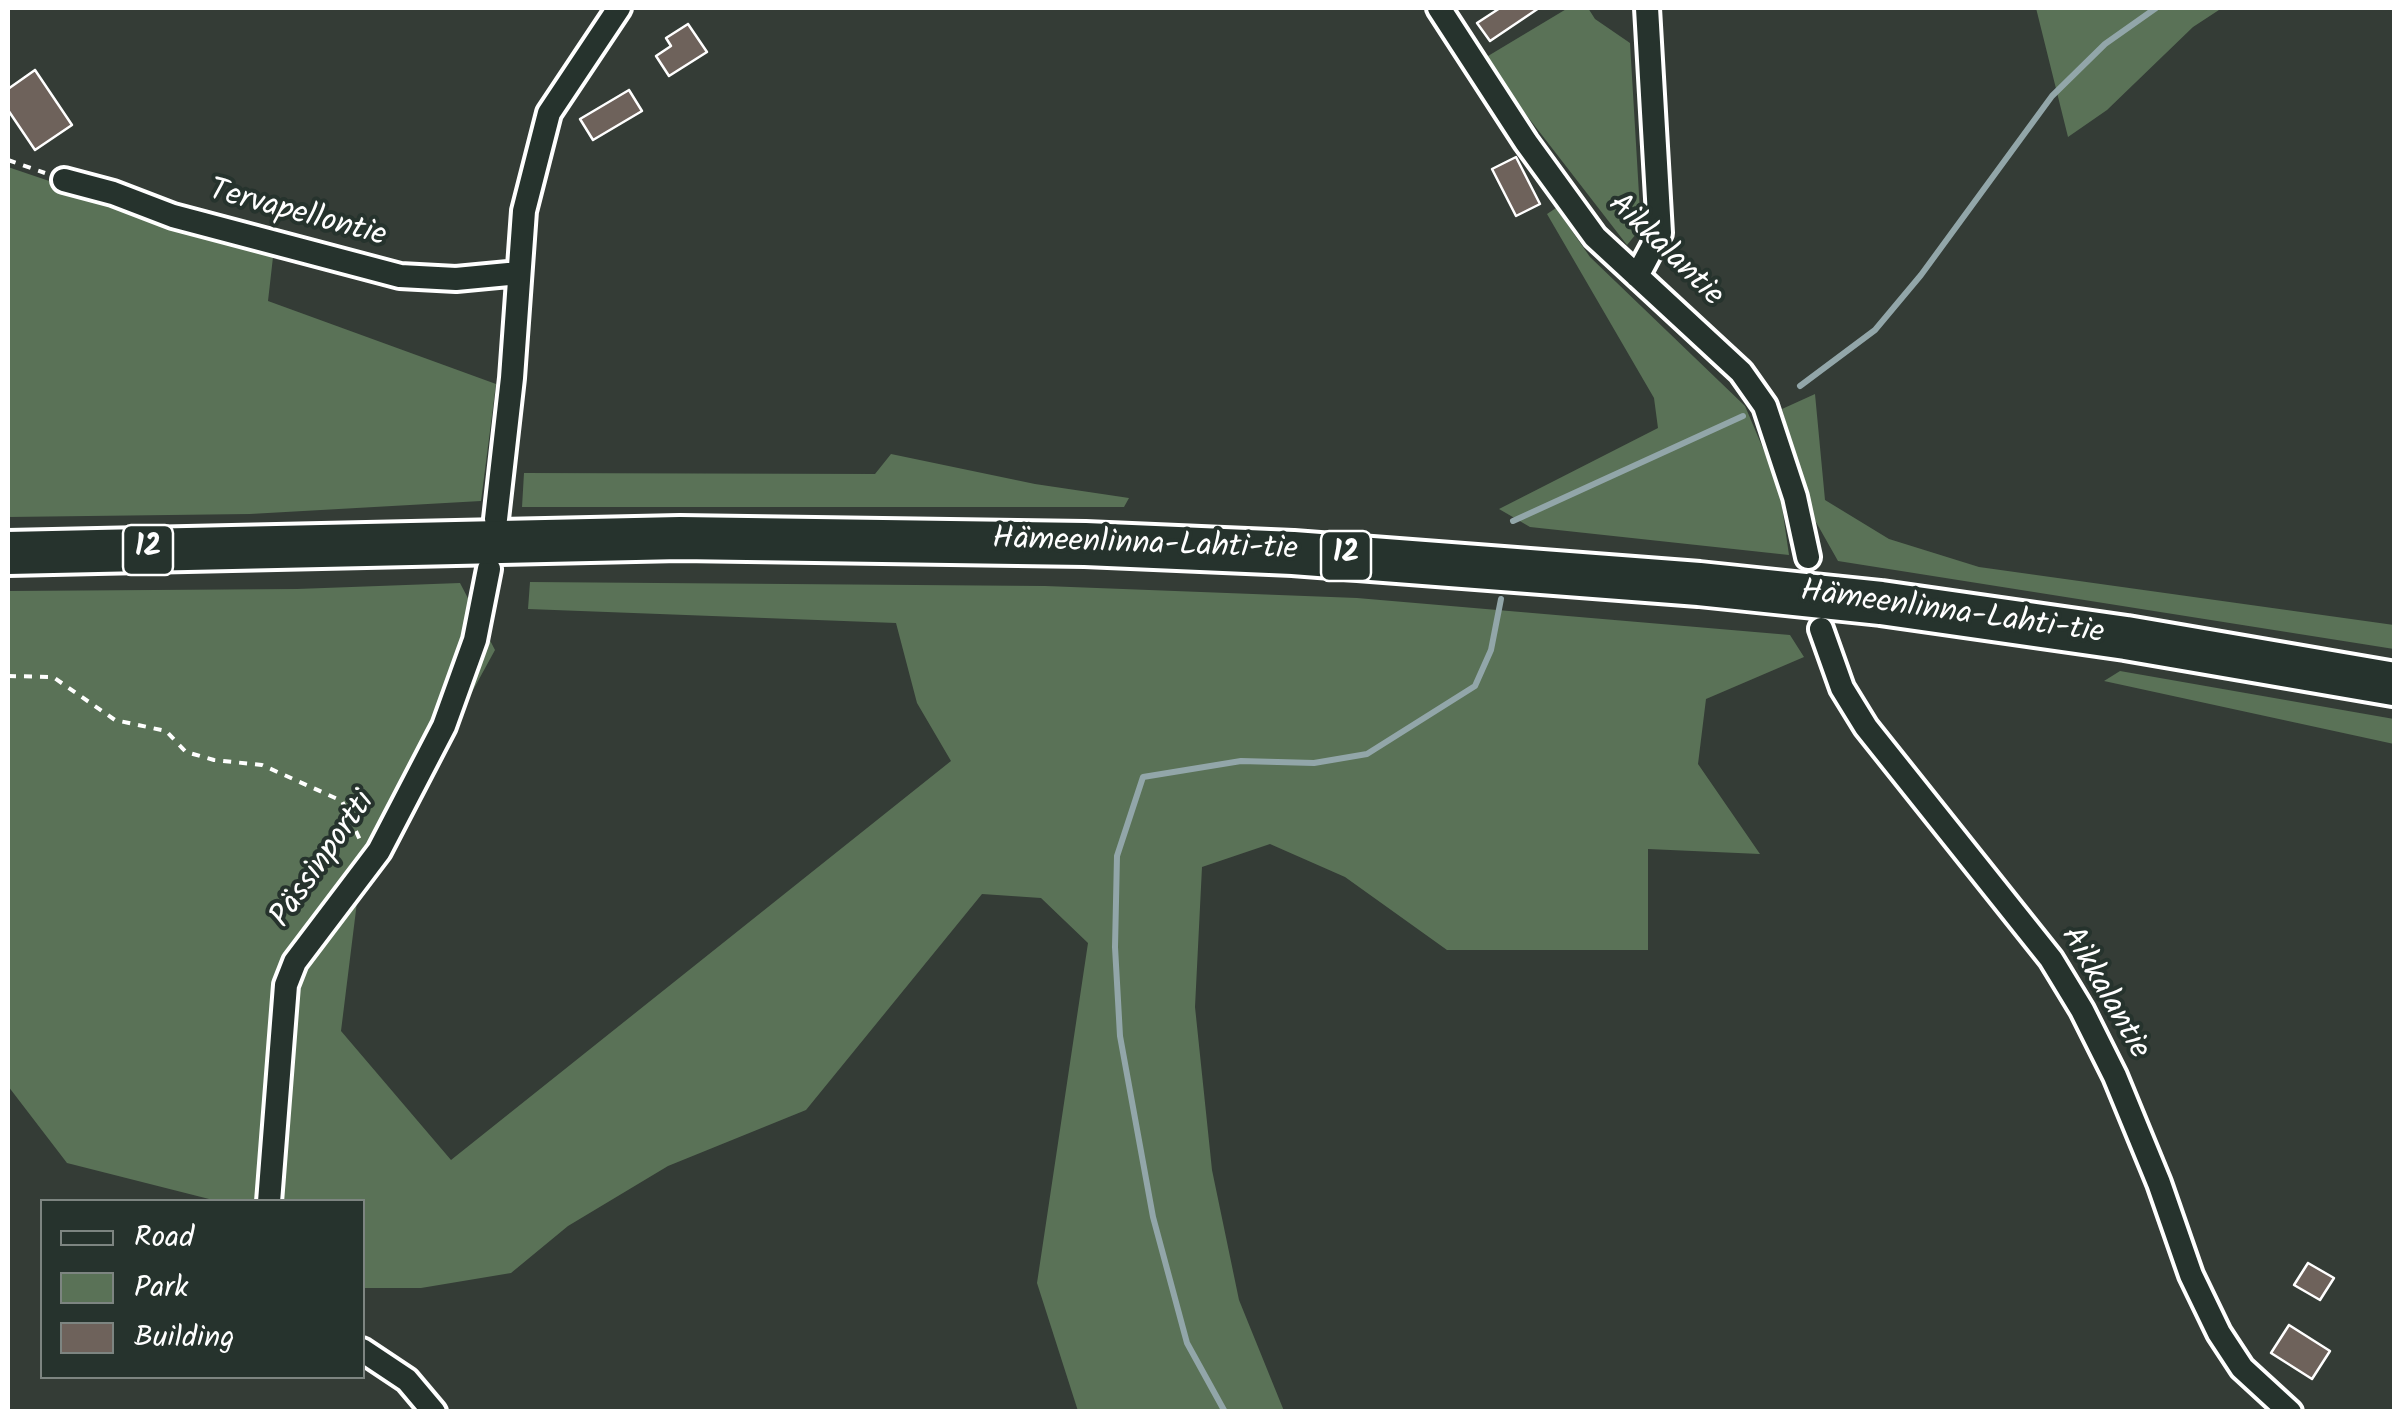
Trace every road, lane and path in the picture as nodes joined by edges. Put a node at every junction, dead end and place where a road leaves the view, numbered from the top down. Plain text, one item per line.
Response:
1 (619, 8) edge
2 (1439, 8) edge
3 (1647, 8) edge
4 (8, 160) edge
5 (64, 180) joint
6 (518, 273) junction
7 (1637, 276) junction
8 (496, 519) dead end
9 (8, 553) edge
10 (1808, 557) dead end
11 (489, 570) dead end
12 (1821, 629) dead end
13 (8, 676) edge
14 (2394, 684) edge
15 (371, 862) junction
16 (270, 1199) edge
17 (365, 1352) edge
18 (434, 1412) edge
19 (2290, 1412) edge

1 - 6 street
2 - 7 street, Aikkalantie
3 - 7 street
4 - 5 path
5 - 6 street, Tervapellontie
6 - 8 street
7 - 10 street, Aikkalantie
9 - 14 highway, Hämeenlinna-Lahti-tie / 12
11 - 15 street, Pässinportti
12 - 19 street, Aikkalantie
13 - 15 path
15 - 16 street, Pässinportti
17 - 18 street

